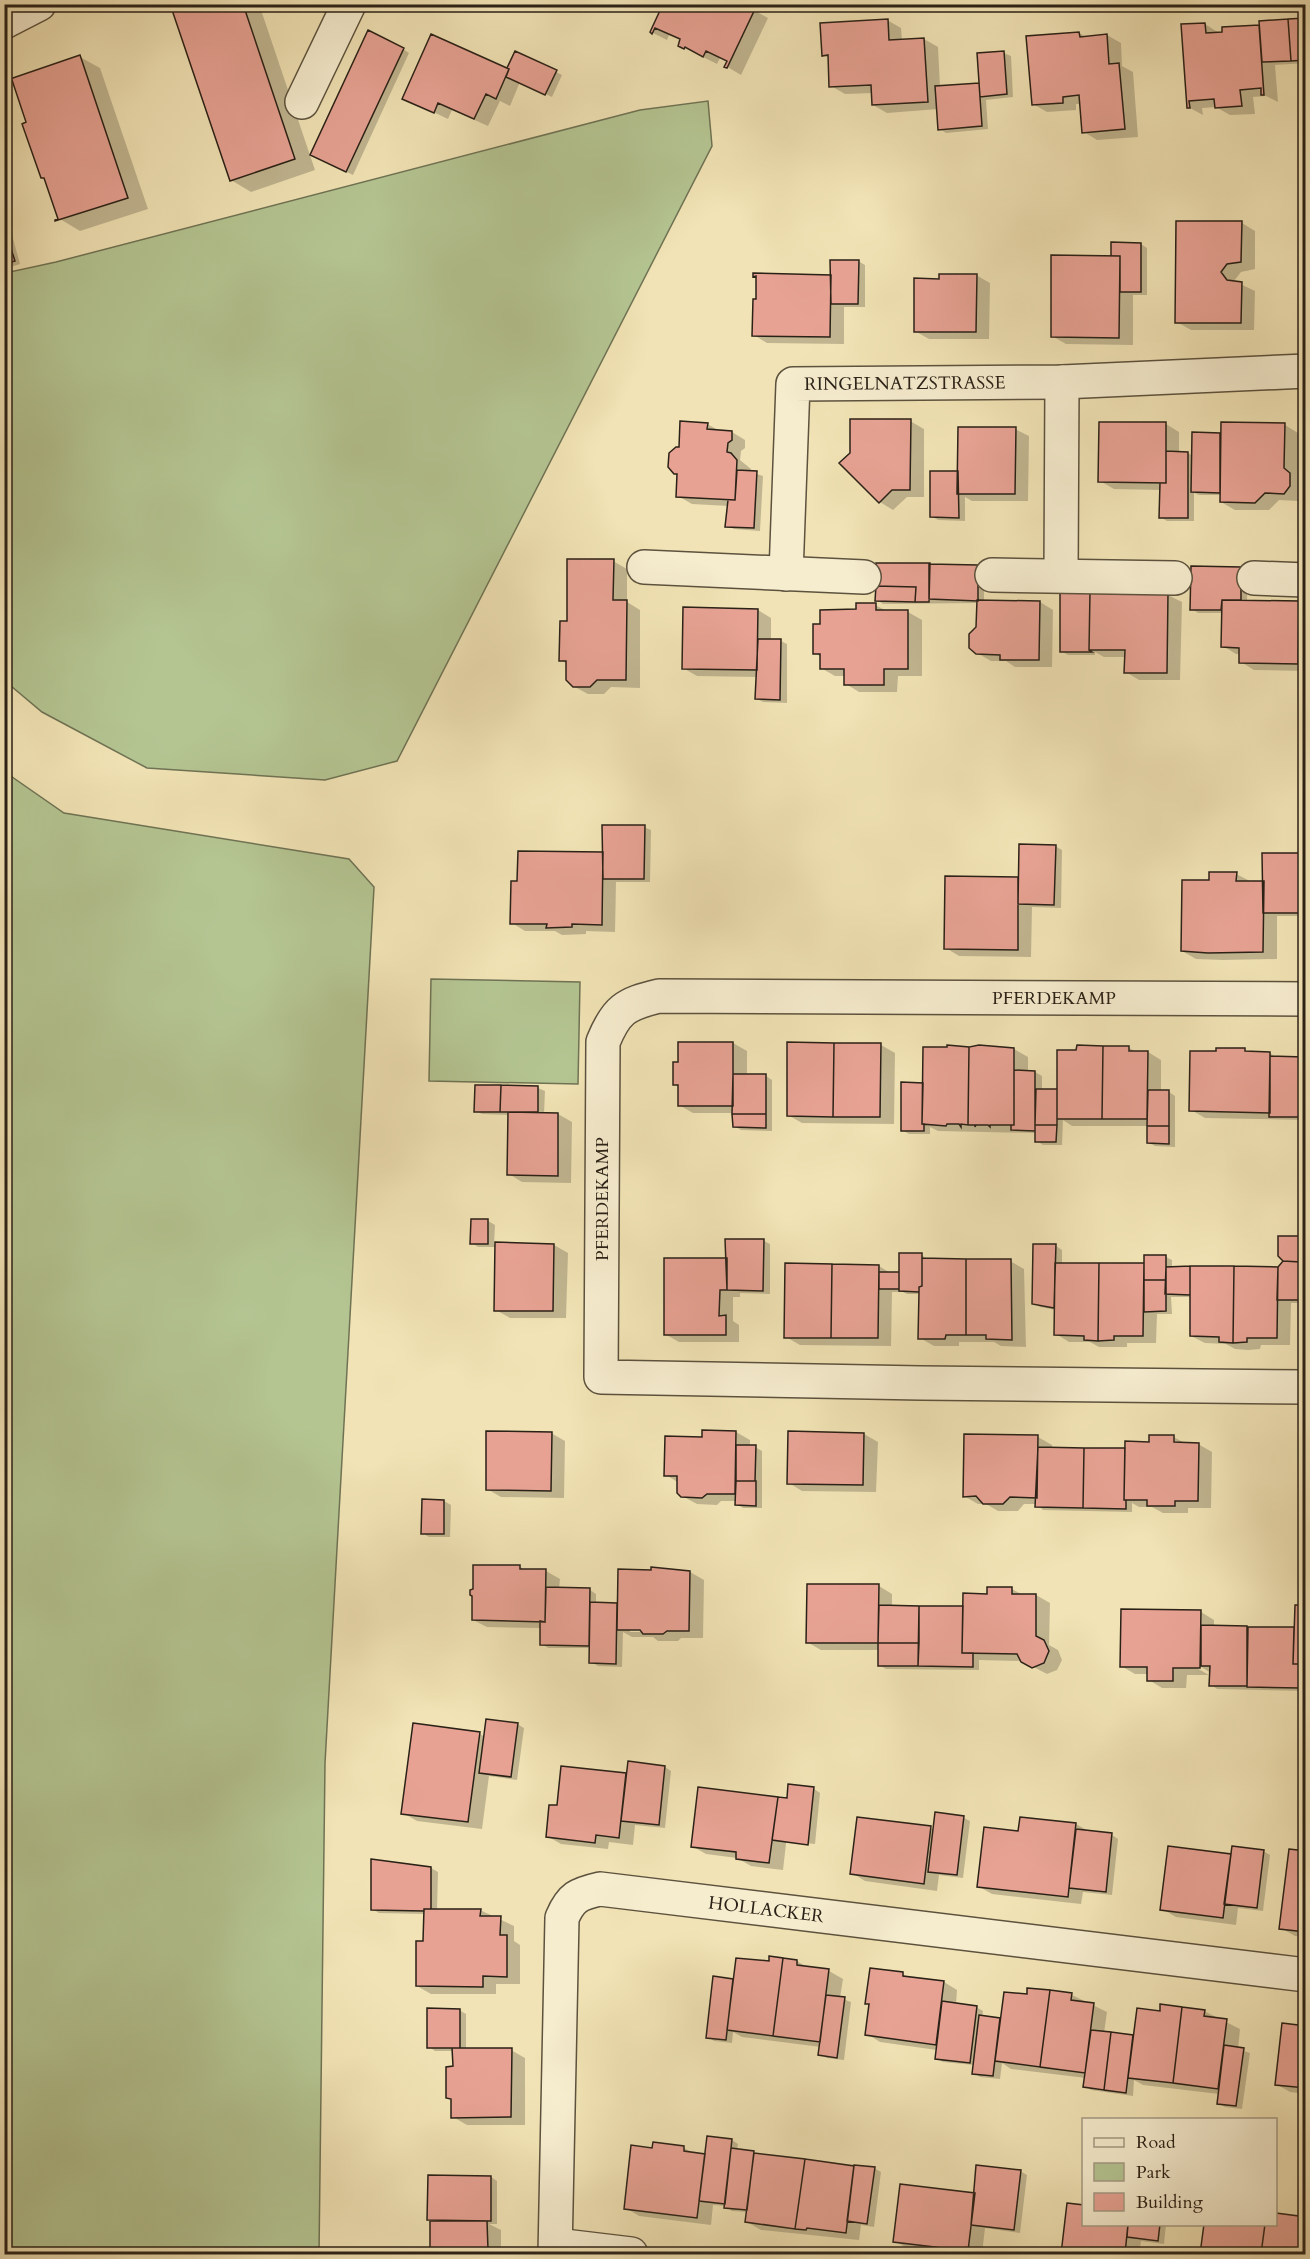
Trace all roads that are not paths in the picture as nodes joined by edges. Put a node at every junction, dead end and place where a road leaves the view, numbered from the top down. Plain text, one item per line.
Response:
1 (39, 4) edge
2 (349, 4) edge
3 (4, 22) edge
4 (302, 102) dead end
5 (1305, 371) edge
6 (1062, 382) junction
7 (644, 567) dead end
8 (786, 574) junction
9 (992, 575) dead end
10 (1061, 575) junction
11 (864, 577) dead end
12 (1175, 578) dead end
13 (1254, 579) dead end
14 (1305, 580) edge
15 (1305, 999) edge
16 (1305, 1387) edge
17 (1305, 1975) edge
18 (556, 2250) edge
19 (631, 2254) edge

1 - 3 street
2 - 4 street
5 - 6 street, RINGELNATZSTRASSE
6 - 8 street, RINGELNATZSTRASSE
6 - 10 street
7 - 8 street
8 - 11 street
9 - 10 street
10 - 12 street
13 - 14 street
15 - 16 street, PFERDEKAMP
17 - 18 street, HOLLACKER
18 - 19 street, HOLLACKER

